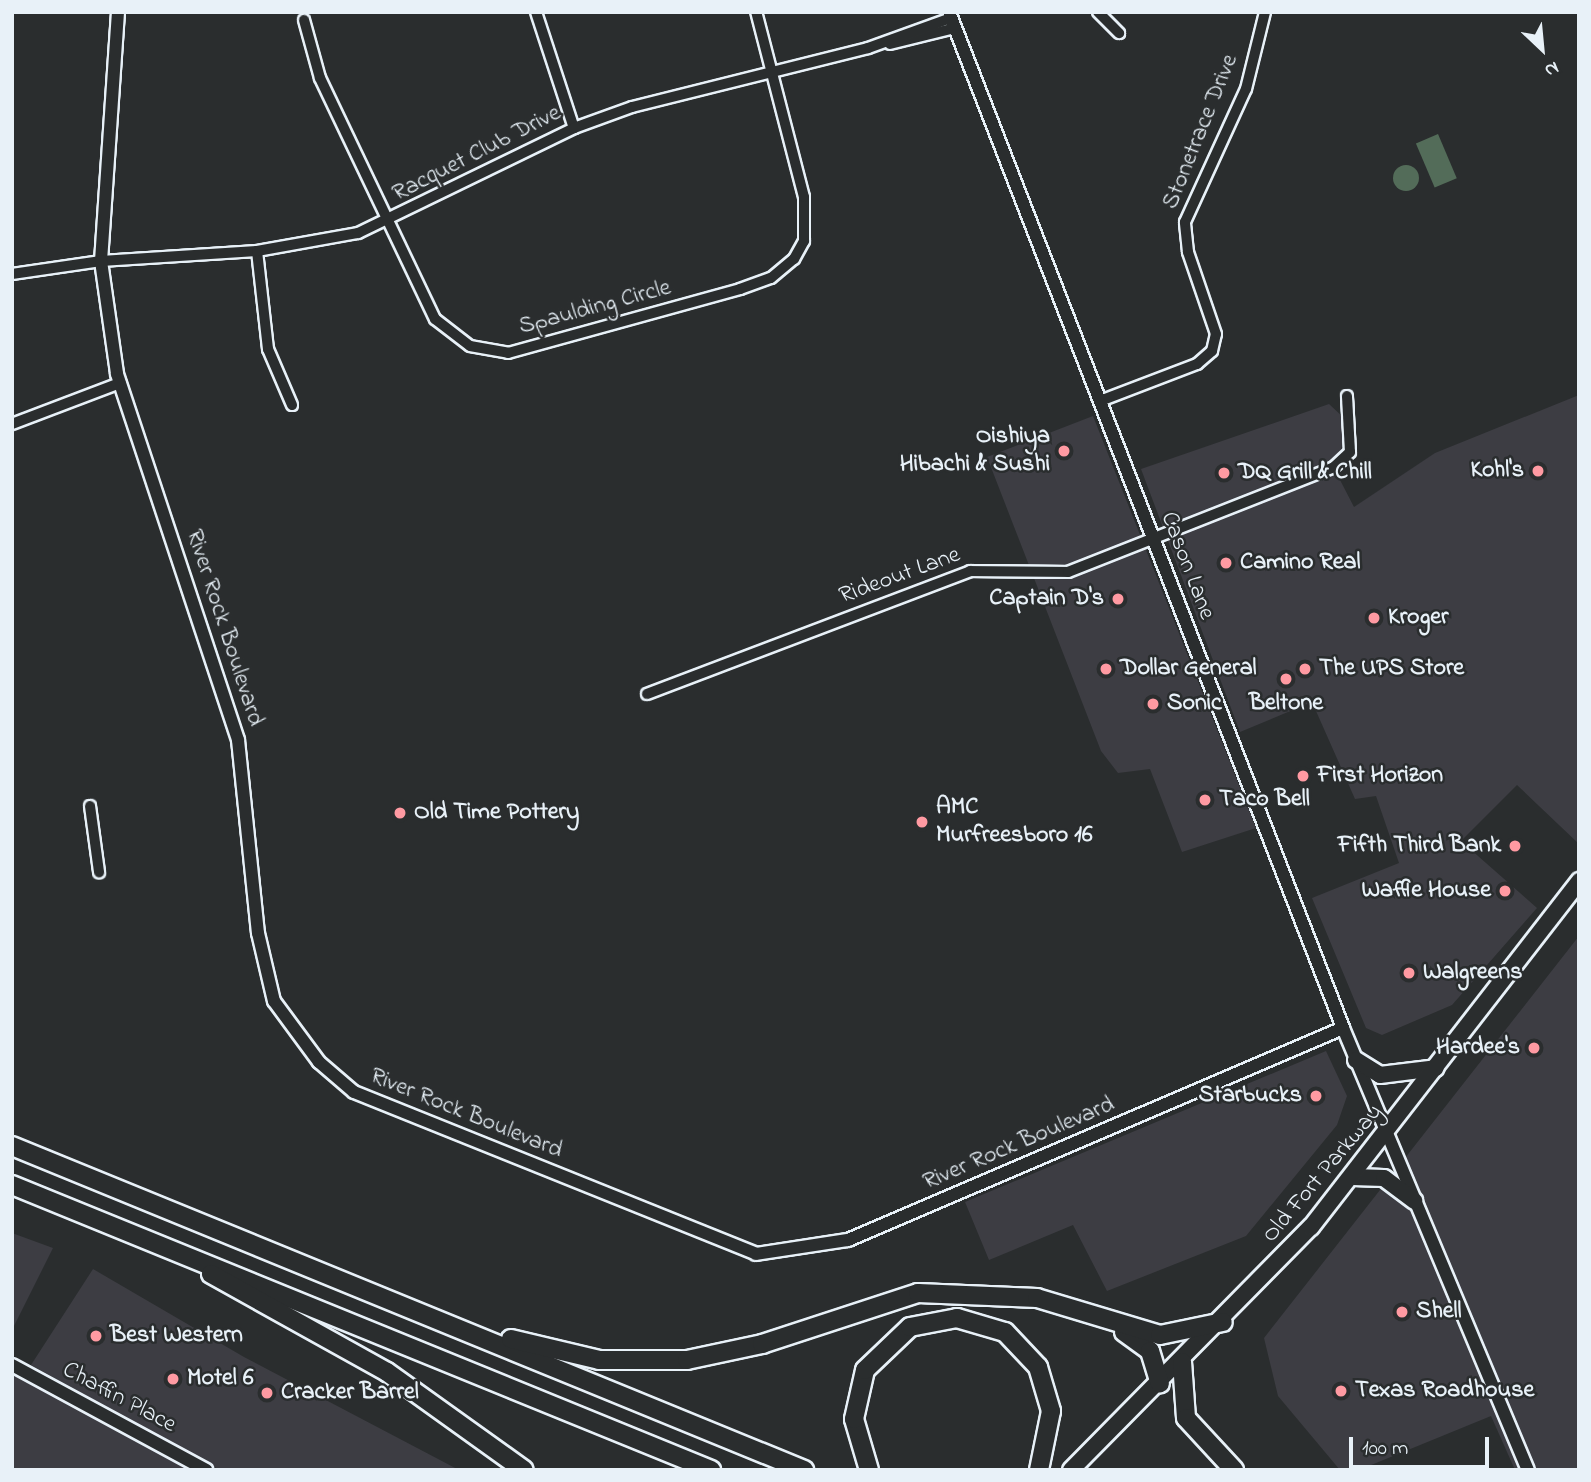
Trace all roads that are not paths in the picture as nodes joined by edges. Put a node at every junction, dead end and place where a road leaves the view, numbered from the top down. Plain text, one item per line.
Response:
1 (118, 12) edge
2 (536, 12) edge
3 (756, 12) edge
4 (1098, 12) edge
5 (1265, 12) edge
6 (304, 20) dead end
7 (952, 20) edge
8 (1119, 33) dead end
9 (772, 70) junction
10 (574, 128) junction
11 (387, 223) junction
12 (257, 251) junction
13 (101, 261) junction
14 (12, 274) edge
15 (120, 383) junction
16 (1347, 396) dead end
17 (1100, 401) junction
18 (292, 405) dead end
19 (12, 424) edge
20 (1154, 539) junction
21 (646, 694) dead end
22 (90, 806) dead end
23 (99, 872) dead end
24 (1579, 881) edge
25 (1343, 1028) junction
26 (1356, 1060) junction
27 (1436, 1068) junction
28 (1386, 1135) junction
29 (12, 1146) edge
30 (1353, 1177) junction
31 (12, 1185) edge
32 (1414, 1201) junction
33 (137, 1234) junction
34 (1104, 1322) junction
35 (1223, 1322) junction
36 (458, 1326) junction
37 (1182, 1362) junction
38 (12, 1365) edge
39 (1160, 1383) junction
40 (206, 1470) edge
41 (524, 1470) edge
42 (711, 1470) edge
43 (804, 1470) edge
44 (869, 1470) edge
45 (1039, 1470) edge
46 (1071, 1470) edge
47 (1234, 1470) edge
48 (1528, 1470) edge

1 - 13 street, River Rock Boulevard
2 - 10 street
3 - 9 street, Spaulding Circle
4 - 8 street
5 - 17 street, Stonetrace Drive
6 - 11 street, Spaulding Circle
7 - 9 street, Racquet Club Drive
7 - 17 street, Cason Lane
9 - 10 street, Racquet Club Drive
9 - 11 street, Spaulding Circle
10 - 11 street, Racquet Club Drive
11 - 12 street, Racquet Club Drive
12 - 13 street, Racquet Club Drive
12 - 18 street
13 - 14 street, Racquet Club Drive
13 - 15 street, River Rock Boulevard
15 - 19 street
15 - 25 street, River Rock Boulevard
16 - 20 street, Rideout Lane
17 - 20 street, Cason Lane
20 - 21 street, Rideout Lane
20 - 25 street, Cason Lane
22 - 23 street
24 - 27 main road, Old Fort Parkway
25 - 26 street, Cason Lane
26 - 27 main road
26 - 28 street, Cason Lane
27 - 28 main road, Old Fort Parkway
28 - 30 main road, Old Fort Parkway
28 - 32 street, Cason Lane
29 - 36 highway
30 - 32 main road
30 - 35 main road, Old Fort Parkway
31 - 33 highway
32 - 48 street, Cason Lane
33 - 41 highway
33 - 42 highway
34 - 35 highway
34 - 36 highway
34 - 39 highway
35 - 37 main road, Old Fort Parkway
36 - 43 highway
37 - 39 main road, Old Fort Parkway
37 - 47 highway
38 - 40 street, Chaffin Place
39 - 46 main road, Old Fort Parkway
44 - 45 highway

